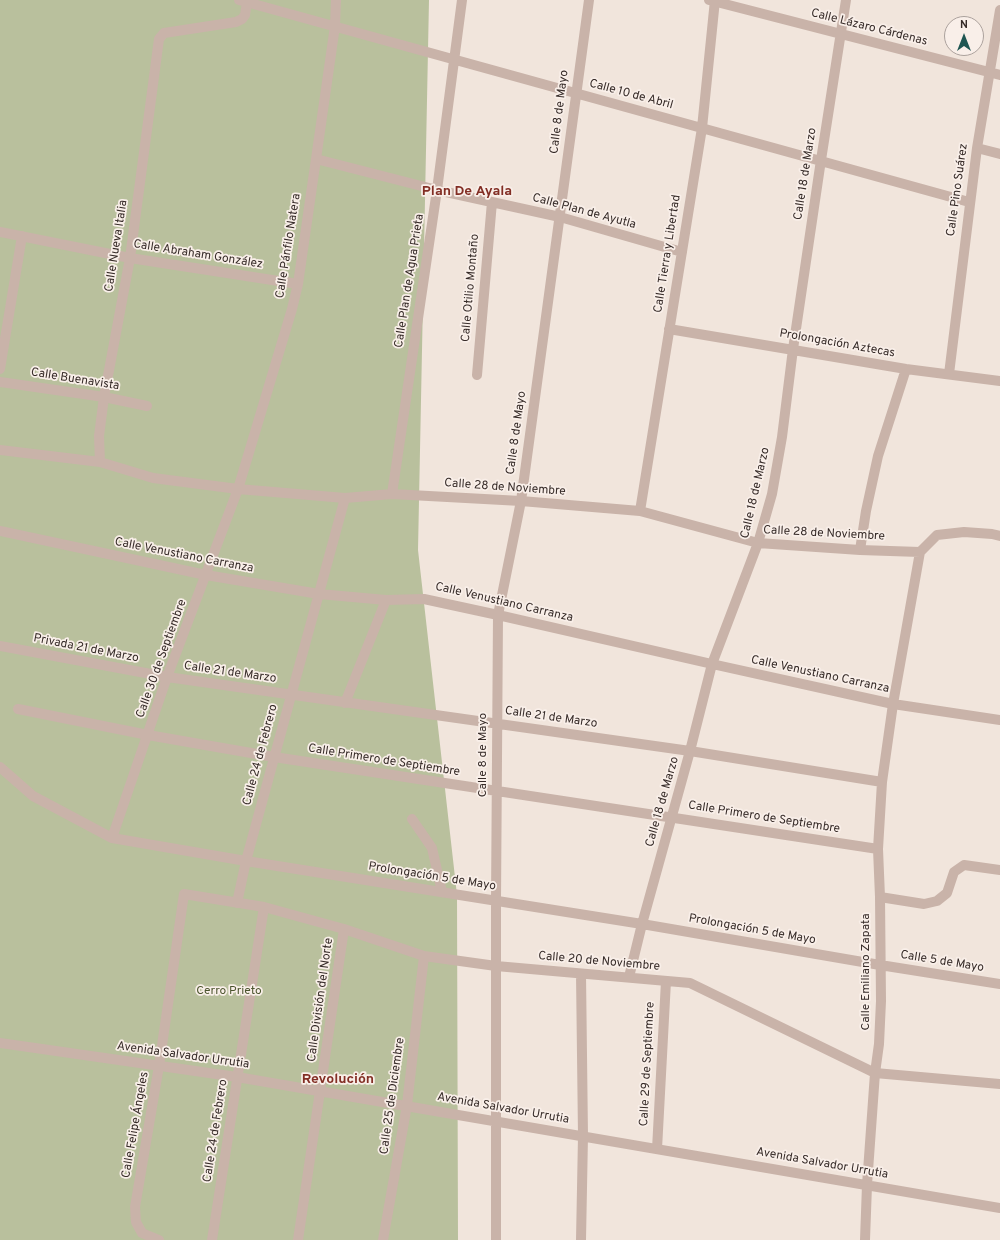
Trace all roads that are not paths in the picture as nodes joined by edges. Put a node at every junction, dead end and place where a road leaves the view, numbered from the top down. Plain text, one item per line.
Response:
1 (336, 0) edge
2 (462, 0) edge
3 (588, 0) edge
4 (846, 0) edge
5 (243, 1) edge
6 (712, 1) edge
7 (1000, 10) edge
8 (335, 26) junction
9 (841, 34) junction
10 (454, 60) junction
11 (990, 72) junction
12 (1000, 75) edge
13 (575, 93) junction
14 (702, 128) junction
15 (977, 148) junction
16 (1000, 154) edge
17 (316, 159) junction
18 (821, 160) junction
19 (437, 190) junction
20 (492, 202) junction
21 (970, 202) junction
22 (560, 217) junction
23 (0, 232) edge
24 (22, 236) junction
25 (682, 252) junction
26 (130, 258) junction
27 (298, 284) junction
28 (669, 328) junction
29 (793, 349) junction
30 (0, 368) edge
31 (906, 369) junction
32 (949, 374) junction
33 (477, 375) dead end
34 (1000, 381) edge
35 (0, 382) edge
36 (104, 397) junction
37 (146, 406) dead end
38 (0, 450) edge
39 (100, 462) junction
40 (238, 490) junction
41 (392, 494) junction
42 (345, 498) junction
43 (521, 502) junction
44 (640, 512) junction
45 (0, 531) edge
46 (1000, 536) edge
47 (758, 543) junction
48 (860, 550) junction
49 (920, 552) junction
50 (206, 575) junction
51 (319, 594) junction
52 (386, 600) junction
53 (498, 614) junction
54 (0, 646) edge
55 (712, 664) junction
56 (167, 677) junction
57 (291, 695) junction
58 (345, 703) junction
59 (894, 704) junction
60 (18, 709) dead end
61 (1000, 720) edge
62 (498, 723) junction
63 (148, 735) junction
64 (690, 751) junction
65 (274, 757) junction
66 (0, 767) edge
67 (882, 782) junction
68 (497, 792) junction
69 (672, 817) junction
70 (412, 819) dead end
71 (112, 838) junction
72 (878, 849) junction
73 (246, 861) junction
74 (1000, 870) edge
75 (442, 892) junction
76 (184, 894) joint
77 (880, 897) junction
78 (496, 901) junction
79 (237, 902) junction
80 (264, 907) junction
81 (642, 924) junction
82 (344, 929) junction
83 (424, 956) junction
84 (880, 965) junction
85 (496, 966) junction
86 (581, 974) junction
87 (629, 977) junction
88 (666, 981) junction
89 (1000, 984) edge
90 (0, 1042) edge
91 (159, 1066) junction
92 (875, 1073) junction
93 (237, 1077) junction
94 (1000, 1084) edge
95 (320, 1091) junction
96 (407, 1105) junction
97 (497, 1122) junction
98 (583, 1136) junction
99 (657, 1149) junction
100 (867, 1185) junction
101 (1000, 1208) edge
102 (140, 1236) edge
103 (159, 1240) edge
104 (212, 1240) edge
105 (298, 1240) edge
106 (383, 1240) edge
107 (496, 1240) edge
108 (581, 1240) edge
109 (865, 1240) edge

1 - 8 street, Calle Pánfilo Natera
2 - 10 street, Calle Plan de Agua Prieta
3 - 13 street, Calle 8 de Mayo
4 - 9 street, Calle 18 de Marzo
5 - 8 street, Calle 10 de Abril
5 - 26 street, Calle Nueva Italia
6 - 9 street, Calle Lázaro Cárdenas
6 - 14 street, Calle Tierra y Libertad
7 - 11 street, Calle Pino Suárez
8 - 10 street, Calle 10 de Abril
8 - 17 street, Calle Pánfilo Natera
9 - 11 street, Calle Lázaro Cárdenas
9 - 18 street, Calle 18 de Marzo
10 - 13 street, Calle 10 de Abril
10 - 19 street, Calle Plan de Agua Prieta
11 - 12 street, Calle Lázaro Cárdenas
11 - 15 street, Calle Pino Suárez
13 - 14 street, Calle 10 de Abril
13 - 22 street, Calle 8 de Mayo
14 - 18 street, Calle 10 de Abril
14 - 25 street, Calle Tierra y Libertad
15 - 16 street
15 - 21 street, Calle Pino Suárez
17 - 19 street, Calle Plan de Ayutla
17 - 27 street, Calle Pánfilo Natera
18 - 21 street, Calle 10 de Abril
18 - 29 street, Calle 18 de Marzo
19 - 20 street, Calle Plan de Ayutla
19 - 41 street, Calle Plan de Agua Prieta
20 - 22 street, Calle Plan de Ayutla
20 - 33 street, Calle Otilio Montaño
21 - 32 street, Calle Pino Suárez
22 - 25 street, Calle Plan de Ayutla
22 - 43 street, Calle 8 de Mayo
23 - 24 street, Calle Abraham González
24 - 26 street, Calle Abraham González
24 - 30 street
25 - 28 street, Calle Tierra y Libertad
26 - 27 street, Calle Abraham González
26 - 36 street, Calle Nueva Italia
27 - 40 street, Calle Pánfilo Natera
28 - 29 street, Prolongación Aztecas
28 - 44 street, Calle Tierra y Libertad
29 - 31 street, Prolongación Aztecas
29 - 47 street, Calle 18 de Marzo
31 - 32 street, Prolongación Aztecas
31 - 48 street
32 - 34 street, Prolongación Aztecas
35 - 36 street, Calle Buenavista
36 - 37 street, Calle Buenavista
36 - 39 street, Calle Nueva Italia
38 - 39 street, Calle 28 de Noviembre
39 - 40 street, Calle 28 de Noviembre
40 - 42 street, Calle 28 de Noviembre
40 - 50 street, Calle 30 de Septiembre
41 - 42 street, Calle 28 de Noviembre
41 - 43 street, Calle 28 de Noviembre
42 - 51 street, Calle 24 de Febrero
43 - 44 street, Calle 28 de Noviembre
43 - 53 street, Calle 8 de Mayo
44 - 47 street, Calle 28 de Noviembre
45 - 50 street, Calle Venustiano Carranza
46 - 49 street
47 - 48 street, Calle 28 de Noviembre
47 - 55 street, Calle 18 de Marzo
48 - 49 street, Calle 28 de Noviembre
49 - 59 street, Calle Emiliano Zapata
50 - 51 street, Calle Venustiano Carranza
50 - 56 street, Calle 30 de Septiembre
51 - 52 street, Calle Venustiano Carranza
51 - 57 street, Calle 24 de Febrero
52 - 53 street, Calle Venustiano Carranza
52 - 58 street
53 - 55 street, Calle Venustiano Carranza
53 - 62 street, Calle 8 de Mayo
54 - 56 street, Privada 21 de Marzo
55 - 59 street, Calle Venustiano Carranza
55 - 64 street, Calle 18 de Marzo
56 - 57 street, Calle 21 de Marzo
56 - 63 street, Calle 30 de Septiembre
57 - 58 street, Calle 21 de Marzo
57 - 65 street, Calle 24 de Febrero
58 - 62 street, Calle 21 de Marzo
59 - 61 street, Calle Venustiano Carranza
59 - 67 street, Calle Emiliano Zapata
60 - 63 street, Calle Primero de Septiembre
62 - 64 street, Calle 21 de Marzo
62 - 68 street, Calle 8 de Mayo
63 - 65 street, Calle Primero de Septiembre
63 - 71 street, Calle 30 de Septiembre
64 - 67 street, Calle 21 de Marzo
64 - 69 street, Calle 18 de Marzo
65 - 68 street, Calle Primero de Septiembre
65 - 73 street, Calle 24 de Febrero
66 - 71 street, Prolongación 5 de Mayo
67 - 72 street, Calle Emiliano Zapata
68 - 69 street, Calle Primero de Septiembre
68 - 78 street, Calle 8 de Mayo
69 - 72 street, Calle Primero de Septiembre
69 - 81 street, Calle 18 de Marzo
70 - 75 street
71 - 73 street, Prolongación 5 de Mayo
72 - 77 street, Calle Emiliano Zapata
73 - 75 street, Prolongación 5 de Mayo
73 - 79 street, Calle 24 de Febrero
74 - 77 street
75 - 78 street, Prolongación 5 de Mayo
76 - 79 street, Calle 20 de Noviembre
76 - 91 street, Calle Felipe Ángeles
77 - 84 street, Calle Emiliano Zapata
78 - 81 street, Prolongación 5 de Mayo
78 - 85 street, Calle 8 de Mayo
79 - 80 street, Calle 20 de Noviembre
80 - 82 street, Calle 20 de Noviembre
80 - 93 street, Calle 24 de Febrero
81 - 84 street, Prolongación 5 de Mayo
81 - 87 street, Calle 18 de Marzo
82 - 83 street, Calle 20 de Noviembre
82 - 95 street, Calle División del Norte
83 - 85 street, Calle 20 de Noviembre
83 - 96 street, Calle 25 de Diciembre
84 - 89 street, Calle 5 de Mayo
84 - 92 street, Calle Emiliano Zapata
85 - 86 street, Calle 20 de Noviembre
85 - 97 street, Calle 8 de Mayo
86 - 87 street, Calle 20 de Noviembre
86 - 98 street
87 - 88 street, Calle 20 de Noviembre
88 - 92 street, Calle 20 de Noviembre
88 - 99 street, Calle 29 de Septiembre
90 - 91 street, Avenida Salvador Urrutia
91 - 93 street, Avenida Salvador Urrutia
91 - 102 street, Calle Felipe Ángeles
92 - 94 street, Calle 20 de Noviembre
92 - 100 street, Calle Emiliano Zapata
93 - 95 street, Avenida Salvador Urrutia
93 - 104 street, Calle 24 de Febrero
95 - 96 street, Avenida Salvador Urrutia
95 - 105 street, Calle División del Norte
96 - 97 street, Avenida Salvador Urrutia
96 - 106 street, Calle 25 de Diciembre
97 - 98 street, Avenida Salvador Urrutia
97 - 107 street, Calle 8 de Mayo
98 - 99 street, Avenida Salvador Urrutia
98 - 108 street
99 - 100 street, Avenida Salvador Urrutia
100 - 101 street, Avenida Salvador Urrutia
100 - 109 street, Calle Emiliano Zapata
102 - 103 street

